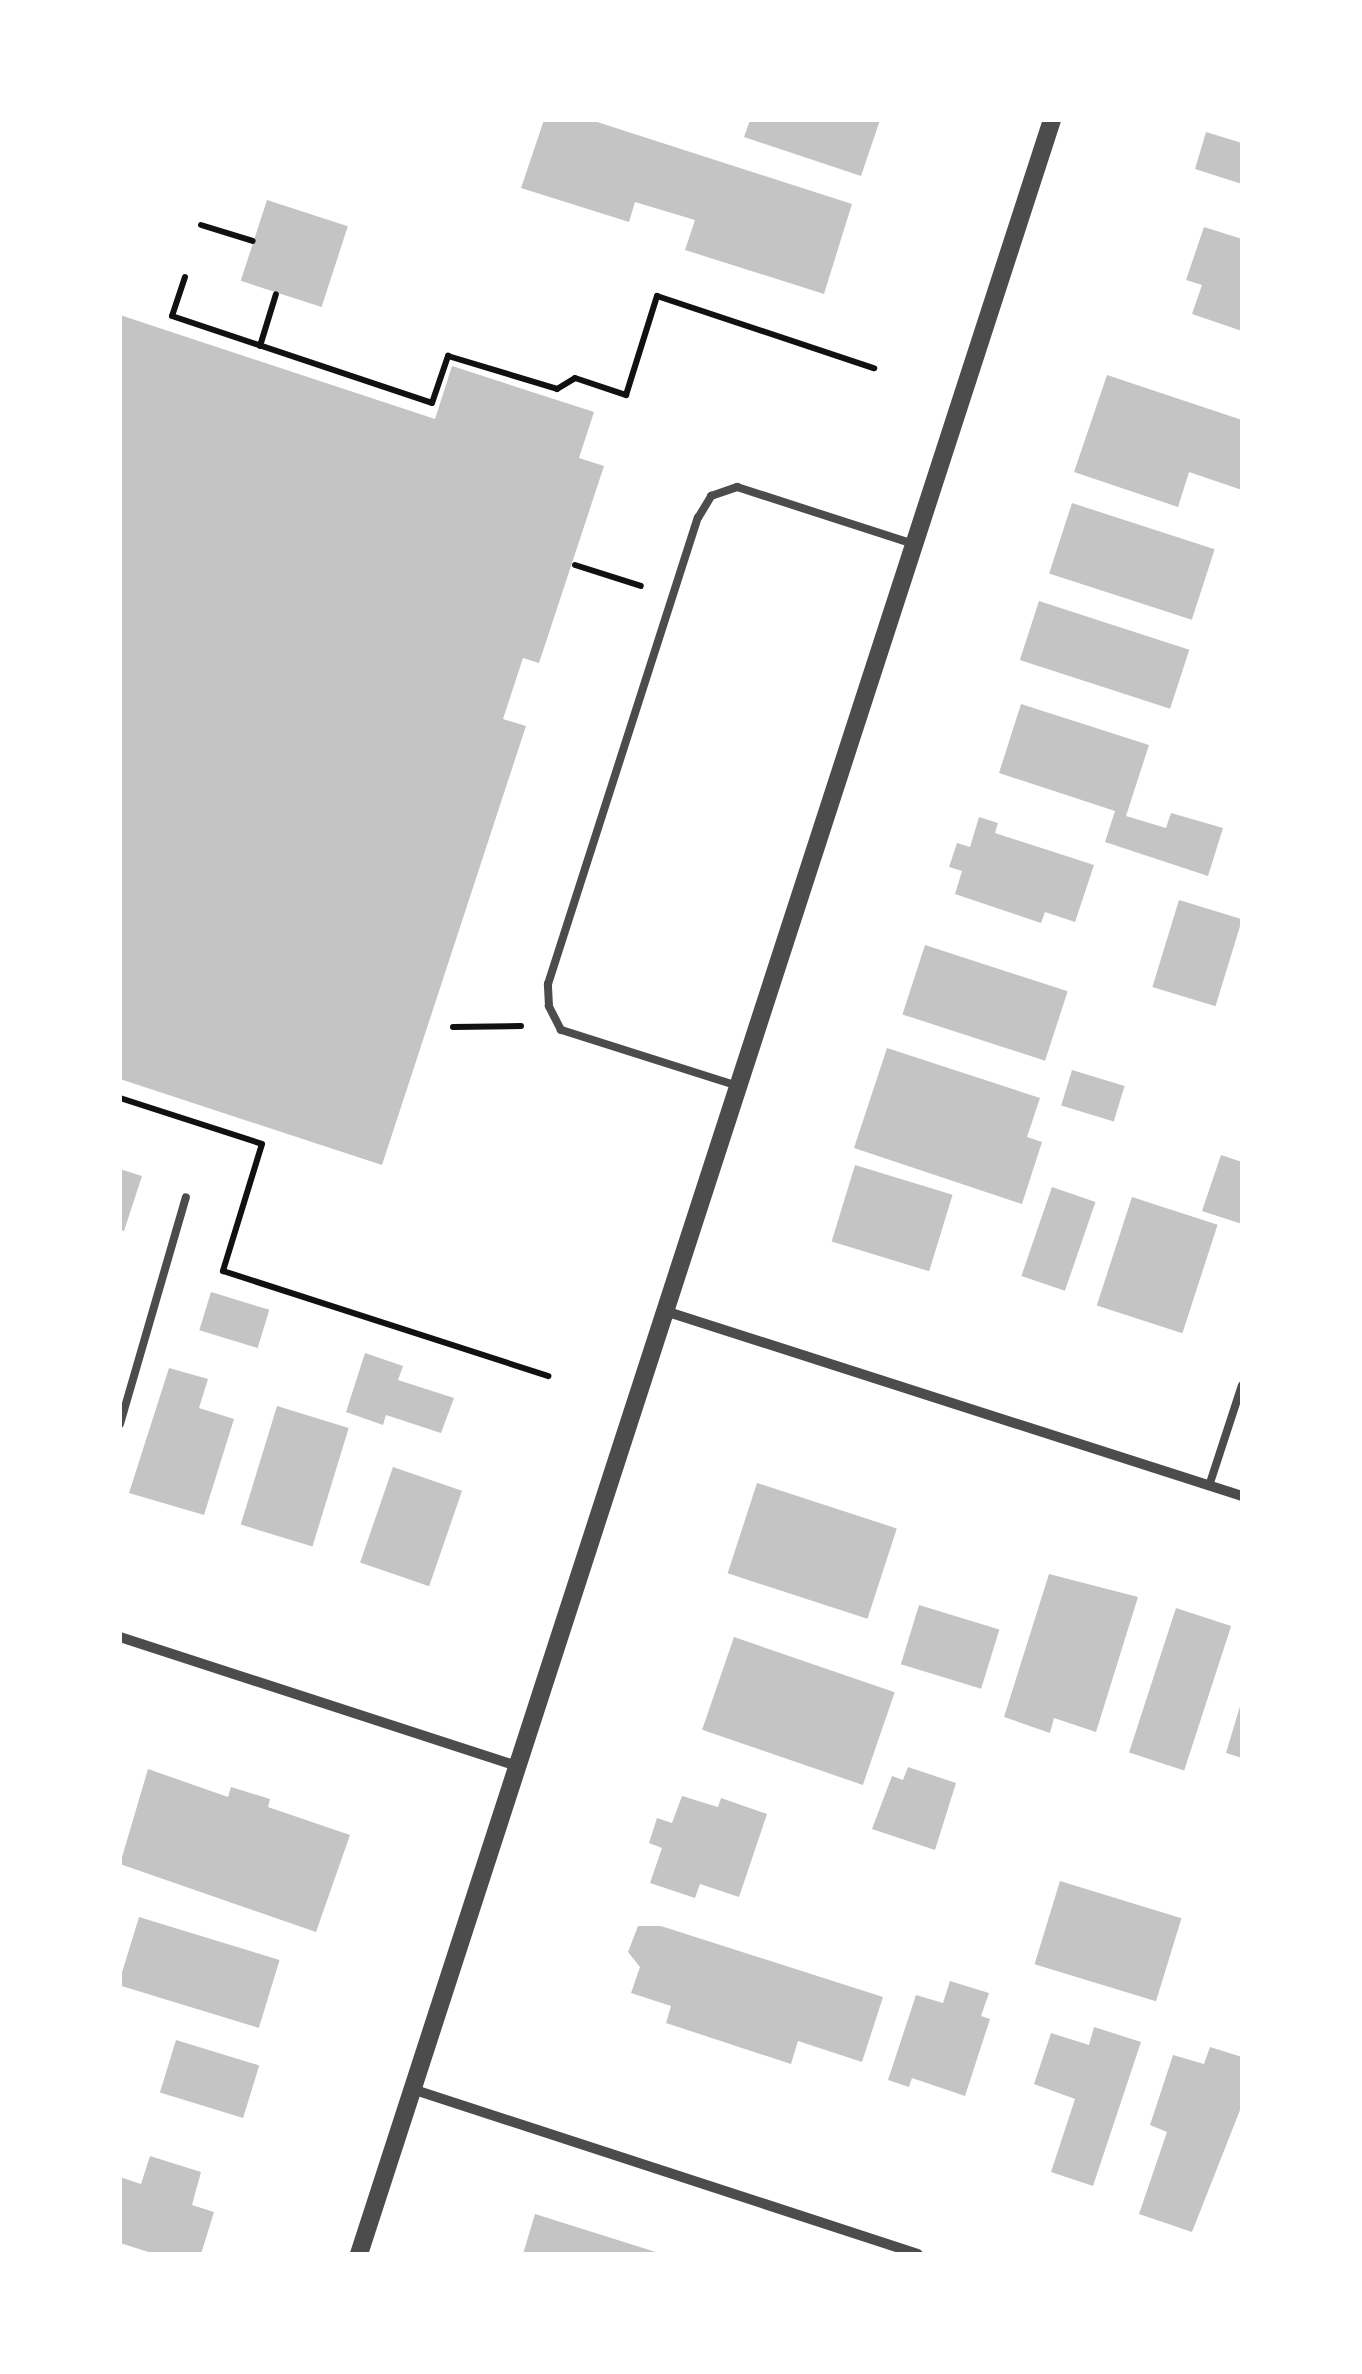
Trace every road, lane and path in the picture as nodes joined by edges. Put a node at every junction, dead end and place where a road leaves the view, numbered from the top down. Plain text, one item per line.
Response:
1 (1052, 120) edge
2 (201, 226) dead end
3 (252, 241) dead end
4 (185, 276) dead end
5 (276, 294) dead end
6 (260, 346) junction
7 (874, 368) dead end
8 (914, 544) junction
9 (576, 565) dead end
10 (673, 596) junction
11 (559, 1026) junction
12 (452, 1027) dead end
13 (738, 1086) junction
14 (120, 1098) edge
15 (186, 1197) dead end
16 (665, 1311) junction
17 (548, 1376) dead end
18 (1242, 1385) edge
19 (120, 1424) edge
20 (1209, 1486) junction
21 (1242, 1496) edge
22 (120, 1637) edge
23 (517, 1766) junction
24 (412, 2089) junction
25 (358, 2254) edge
26 (918, 2254) edge

1 - 8 street
2 - 3 path
4 - 6 path
5 - 6 path
6 - 7 path
8 - 10 lane
8 - 13 street
9 - 10 path
10 - 11 lane
11 - 12 path
11 - 13 lane
13 - 16 street
14 - 17 path
15 - 19 lane
16 - 20 street
16 - 23 street
18 - 20 lane
20 - 21 street
22 - 23 street
23 - 24 street
24 - 25 street
24 - 26 street

